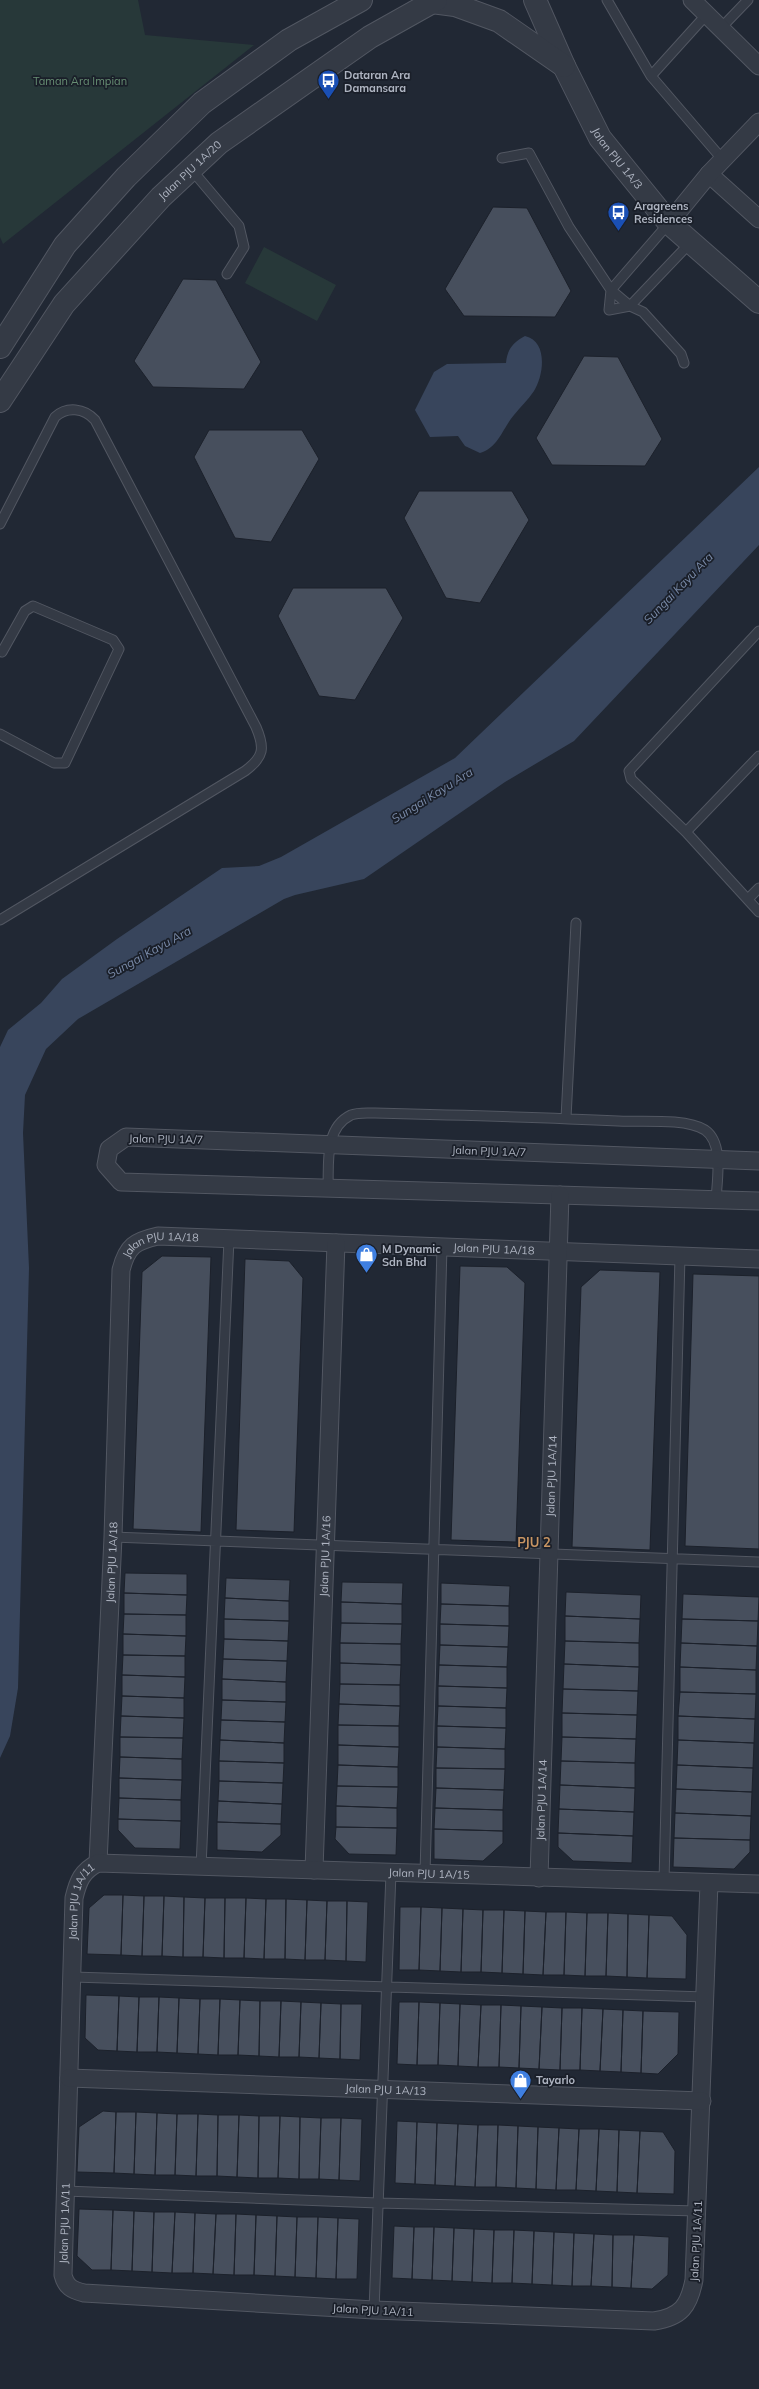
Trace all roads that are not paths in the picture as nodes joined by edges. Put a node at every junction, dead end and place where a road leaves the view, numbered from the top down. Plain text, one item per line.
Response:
1 (361, 0) edge
2 (535, 0) edge
3 (607, 0) edge
4 (692, 0) edge
5 (748, 0) edge
6 (434, 1) edge
7 (707, 14) junction
8 (721, 28) junction
9 (564, 66) junction
10 (759, 66) edge
11 (651, 76) junction
12 (759, 122) edge
13 (502, 158) dead end
14 (723, 160) junction
15 (191, 169) junction
16 (709, 174) junction
17 (759, 219) edge
18 (669, 223) junction
19 (690, 243) junction
20 (226, 274) dead end
21 (611, 290) junction
22 (759, 302) edge
23 (630, 306) junction
24 (0, 347) edge
25 (684, 363) dead end
26 (0, 402) edge
27 (0, 524) edge
28 (759, 632) edge
29 (1, 654) edge
30 (0, 734) edge
31 (759, 756) edge
32 (686, 832) junction
33 (759, 888) edge
34 (748, 899) junction
35 (759, 912) edge
36 (0, 920) edge
37 (576, 923) dead end
38 (566, 1118) junction
39 (330, 1145) junction
40 (717, 1159) junction
41 (759, 1161) edge
42 (328, 1188) junction
43 (560, 1195) junction
44 (716, 1200) junction
45 (759, 1201) edge
46 (229, 1239) junction
47 (336, 1243) junction
48 (442, 1247) junction
49 (557, 1251) junction
50 (680, 1256) junction
51 (759, 1259) edge
52 (113, 1537) junction
53 (217, 1542) junction
54 (324, 1546) junction
55 (433, 1550) junction
56 (549, 1554) junction
57 (673, 1559) junction
58 (759, 1562) edge
59 (98, 1863) junction
60 (201, 1867) junction
61 (314, 1870) junction
62 (391, 1873) junction
63 (425, 1874) junction
64 (539, 1878) junction
65 (664, 1881) junction
66 (709, 1883) junction
67 (759, 1884) edge
68 (72, 1977) junction
69 (386, 1987) junction
70 (706, 1997) junction
71 (69, 2078) junction
72 (382, 2089) junction
73 (702, 2101) junction
74 (65, 2191) junction
75 (378, 2203) junction
76 (698, 2211) junction
77 (374, 2310) junction

1 - 24 street
2 - 9 street, Jalan PJU 1A/3
3 - 11 lane
4 - 7 street
5 - 8 lane
6 - 9 street
6 - 15 street, Jalan PJU 1A/20
7 - 8 street
7 - 11 lane
8 - 10 street
9 - 18 street, Jalan PJU 1A/3
11 - 14 lane
12 - 14 street
13 - 21 lane
14 - 16 street
15 - 20 lane
15 - 26 street, Jalan PJU 1A/20
16 - 17 street
16 - 18 street
18 - 19 street, Jalan PJU 1A/3
18 - 21 lane
19 - 22 street, Jalan PJU 1A/3
19 - 23 lane
21 - 23 lane
21 - 23 lane
23 - 25 lane
27 - 36 lane
28 - 32 lane
29 - 30 lane
31 - 32 lane
32 - 34 lane
33 - 34 lane
34 - 35 lane
37 - 38 lane
38 - 39 lane
38 - 40 lane
39 - 40 street, Jalan PJU 1A/7
39 - 42 lane
39 - 42 street, Jalan PJU 1A/7
40 - 41 street, Jalan PJU 1A/7
40 - 44 lane
42 - 43 street, Jalan PJU 1A/7
43 - 44 street, Jalan PJU 1A/7
43 - 49 street, Jalan PJU 1A/14
44 - 45 street, Jalan PJU 1A/7
46 - 47 street, Jalan PJU 1A/18
46 - 52 street, Jalan PJU 1A/18
46 - 53 lane
47 - 48 street, Jalan PJU 1A/18
47 - 54 street, Jalan PJU 1A/16
48 - 49 street, Jalan PJU 1A/18
48 - 55 lane
49 - 50 street, Jalan PJU 1A/18
49 - 56 street, Jalan PJU 1A/14
50 - 51 street, Jalan PJU 1A/18
50 - 57 lane
52 - 53 lane
52 - 59 street, Jalan PJU 1A/18
53 - 54 lane
53 - 60 lane
54 - 55 lane
54 - 61 street, Jalan PJU 1A/16
55 - 56 lane
55 - 63 lane
56 - 57 lane
56 - 64 street, Jalan PJU 1A/14
57 - 58 lane
57 - 65 lane
59 - 60 street, Jalan PJU 1A/15
59 - 68 street, Jalan PJU 1A/11
60 - 61 street, Jalan PJU 1A/15
61 - 62 street, Jalan PJU 1A/15
62 - 63 street, Jalan PJU 1A/15
62 - 69 lane
63 - 64 street, Jalan PJU 1A/15
64 - 65 street, Jalan PJU 1A/15
65 - 66 street, Jalan PJU 1A/15
66 - 67 street, Jalan PJU 1A/15
66 - 70 street, Jalan PJU 1A/11
68 - 69 lane
68 - 71 street, Jalan PJU 1A/11
69 - 70 lane
69 - 72 lane
70 - 73 street, Jalan PJU 1A/11
71 - 72 street, Jalan PJU 1A/13
71 - 74 street, Jalan PJU 1A/11
72 - 73 street, Jalan PJU 1A/13
72 - 75 lane
73 - 76 street, Jalan PJU 1A/11
74 - 75 lane
74 - 77 street, Jalan PJU 1A/11
75 - 76 lane
75 - 77 lane
76 - 77 street, Jalan PJU 1A/11

